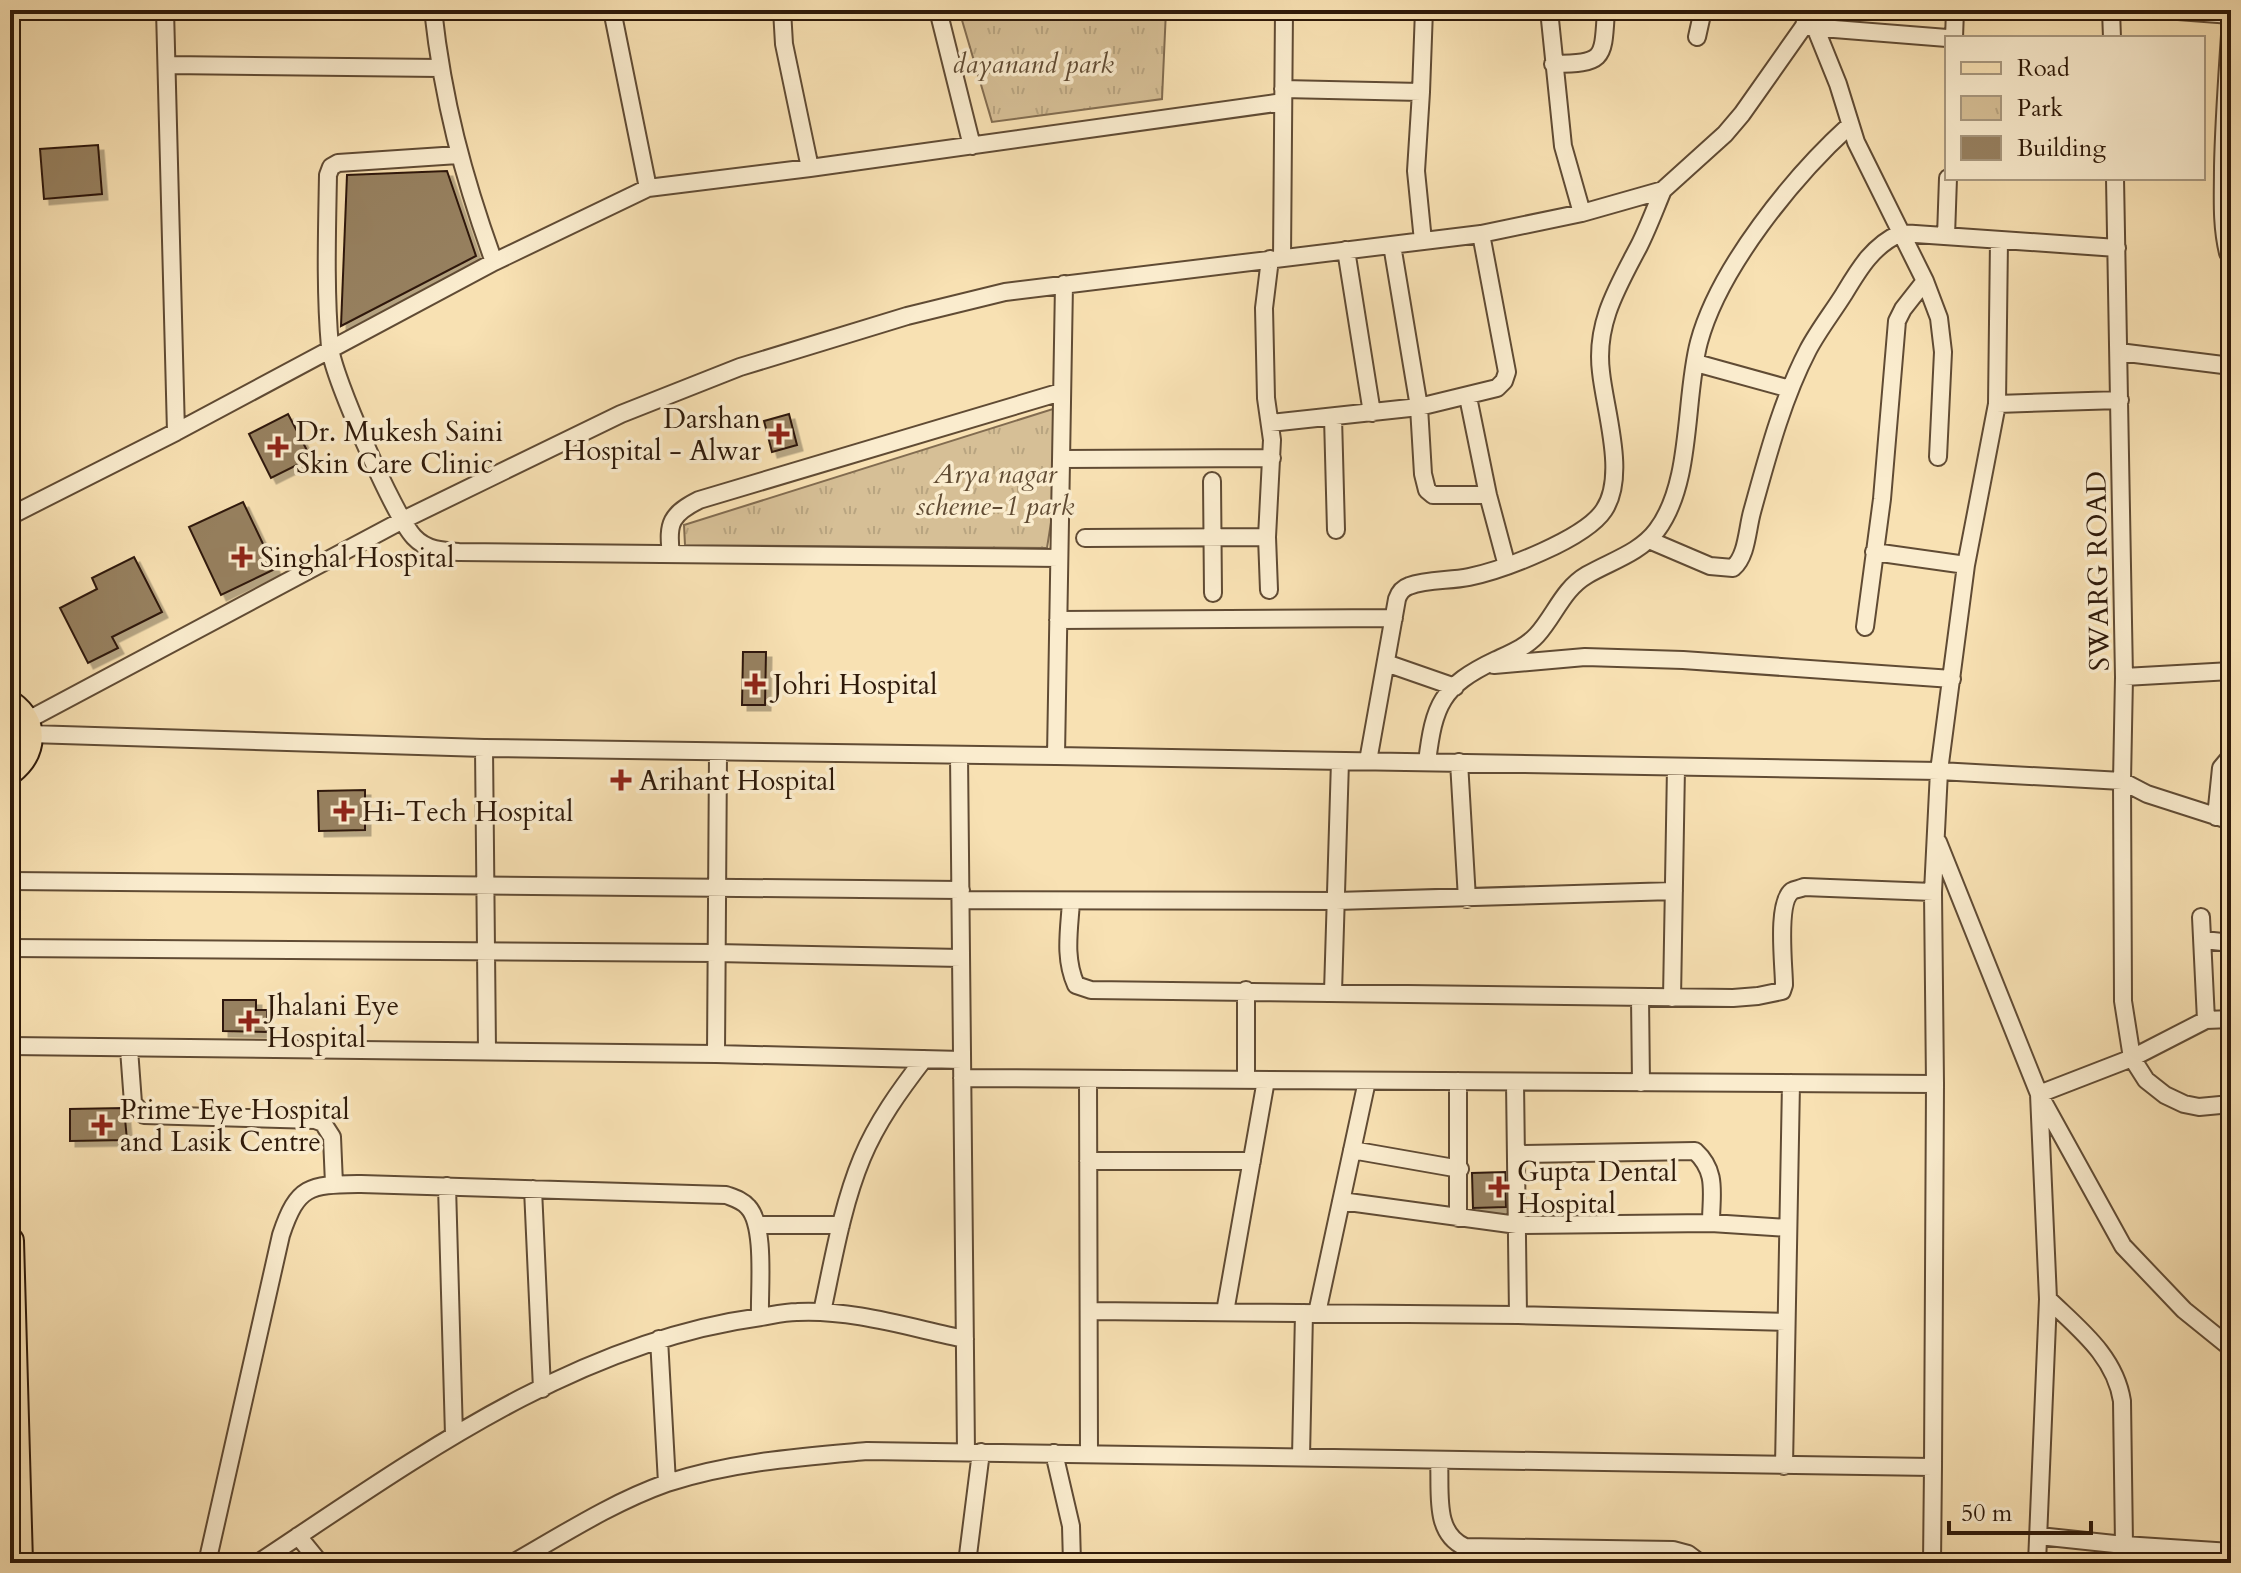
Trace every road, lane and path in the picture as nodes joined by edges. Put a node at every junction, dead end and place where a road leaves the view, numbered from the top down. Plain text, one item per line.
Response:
1 (165, 10) edge
2 (433, 10) edge
3 (612, 10) edge
4 (782, 10) edge
5 (938, 10) edge
6 (1284, 10) edge
7 (1424, 10) edge
8 (1549, 10) edge
9 (1606, 10) edge
10 (1703, 10) edge
11 (1955, 10) edge
12 (2111, 10) edge
13 (2165, 10) edge
14 (2231, 17) edge
15 (1809, 21) edge
16 (1954, 36) edge
17 (2112, 36) edge
18 (1697, 37) dead end
19 (1945, 38) edge
20 (1553, 64) junction
21 (168, 65) junction
22 (440, 68) junction
23 (1421, 92) junction
24 (1283, 96) junction
25 (2228, 120) edge
26 (1849, 126) junction
27 (972, 146) junction
28 (458, 155) junction
29 (810, 168) junction
30 (1948, 180) edge
31 (2115, 180) edge
32 (648, 188) junction
33 (1663, 190) junction
34 (1582, 213) junction
35 (1901, 233) junction
36 (1481, 234) junction
37 (1946, 236) junction
38 (1999, 240) junction
39 (1423, 241) junction
40 (1392, 245) junction
41 (2117, 248) junction
42 (1346, 250) junction
43 (2231, 254) edge
44 (1276, 258) junction
45 (494, 262) junction
46 (1925, 281) junction
47 (1064, 284) junction
48 (330, 350) junction
49 (2119, 352) junction
50 (1696, 363) junction
51 (2231, 366) edge
52 (1790, 389) junction
53 (1061, 392) junction
54 (1468, 397) junction
55 (2120, 400) junction
56 (1997, 404) junction
57 (1419, 407) junction
58 (1372, 413) junction
59 (1333, 417) junction
60 (1270, 423) junction
61 (176, 432) junction
62 (1938, 457) dead end
63 (1272, 458) junction
64 (1061, 459) junction
65 (1212, 481) dead end
66 (1488, 495) junction
67 (10, 516) edge
68 (401, 521) junction
69 (1336, 530) dead end
70 (1213, 537) junction
71 (1267, 537) junction
72 (1085, 538) dead end
73 (1649, 540) junction
74 (1874, 552) junction
75 (671, 554) junction
76 (1059, 558) junction
77 (1966, 565) junction
78 (1507, 566) junction
79 (1269, 590) dead end
80 (1213, 593) dead end
81 (1394, 618) junction
82 (1058, 620) junction
83 (1865, 627) dead end
84 (1386, 663) junction
85 (1484, 666) junction
86 (2231, 671) edge
87 (2124, 677) junction
88 (1952, 679) junction
89 (1455, 687) junction
90 (22, 720) edge
91 (484, 748) junction
92 (718, 752) junction
93 (959, 755) junction
94 (1056, 756) junction
95 (2231, 756) edge
96 (1340, 761) junction
97 (1368, 761) junction
98 (1427, 762) junction
99 (1459, 762) junction
100 (1676, 767) junction
101 (10, 771) edge
102 (1939, 771) junction
103 (2122, 781) junction
104 (2223, 819) edge
105 (1936, 838) junction
106 (10, 881) edge
107 (486, 886) junction
108 (716, 887) junction
109 (1674, 891) junction
110 (1933, 892) junction
111 (961, 895) junction
112 (1467, 899) junction
113 (1336, 901) junction
114 (1071, 902) junction
115 (2201, 917) dead end
116 (2204, 940) junction
117 (2231, 943) edge
118 (10, 948) edge
119 (486, 951) junction
120 (716, 953) junction
121 (961, 958) junction
122 (1246, 990) junction
123 (1333, 992) junction
124 (1640, 997) junction
125 (1672, 998) junction
126 (2231, 1019) edge
127 (2206, 1020) junction
128 (10, 1046) edge
129 (129, 1049) junction
130 (487, 1051) junction
131 (716, 1054) junction
132 (2132, 1058) junction
133 (924, 1059) junction
134 (962, 1060) junction
135 (962, 1078) junction
136 (1088, 1079) junction
137 (1246, 1080) junction
138 (1266, 1080) junction
139 (1367, 1081) junction
140 (1458, 1081) junction
141 (1515, 1082) junction
142 (1641, 1083) junction
143 (1791, 1083) junction
144 (1935, 1084) junction
145 (2039, 1094) junction
146 (2231, 1104) edge
147 (1352, 1150) junction
148 (1517, 1154) junction
149 (1088, 1161) junction
150 (1252, 1161) junction
151 (1460, 1169) junction
152 (334, 1184) junction
153 (447, 1186) junction
154 (533, 1189) junction
155 (1341, 1201) junction
156 (1458, 1218) junction
157 (1711, 1223) junction
158 (758, 1225) junction
159 (841, 1225) junction
160 (1517, 1225) junction
161 (1788, 1228) junction
162 (10, 1241) edge
163 (2048, 1299) junction
164 (1089, 1311) junction
165 (822, 1312) junction
166 (1225, 1312) junction
167 (1310, 1313) junction
168 (1518, 1315) junction
169 (760, 1317) junction
170 (1785, 1322) junction
171 (659, 1339) junction
172 (965, 1339) junction
173 (2231, 1348) edge
174 (542, 1389) junction
175 (454, 1435) junction
176 (974, 1452) junction
177 (1054, 1453) junction
178 (1089, 1454) junction
179 (1301, 1457) junction
180 (1439, 1461) junction
181 (1784, 1466) junction
182 (1933, 1467) junction
183 (667, 1483) junction
184 (298, 1536) junction
185 (2039, 1536) junction
186 (2124, 1545) junction
187 (2231, 1554) edge
188 (19, 1563) edge
189 (207, 1563) edge
190 (258, 1563) edge
191 (320, 1563) edge
192 (513, 1563) edge
193 (967, 1563) edge
194 (1072, 1563) edge
195 (1700, 1563) edge
196 (1932, 1563) edge
197 (2037, 1563) edge
198 (2228, 1563) edge

1 - 21 street
2 - 22 street
3 - 32 street
4 - 29 street
5 - 27 street
6 - 24 street
7 - 23 street
8 - 20 street
9 - 20 street
10 - 18 street
11 - 16 street
12 - 17 street
13 - 14 street
14 - 25 street
15 - 19 street
15 - 26 street
15 - 33 street
20 - 34 street
21 - 22 street
21 - 61 street
22 - 28 street
23 - 24 street
23 - 39 street
24 - 27 street
24 - 44 street
25 - 43 street
26 - 35 street
26 - 50 street
27 - 29 street
28 - 45 street
28 - 48 street
29 - 32 street
30 - 37 street
31 - 41 street, SWARG ROAD
32 - 45 street
33 - 34 street
33 - 78 street
34 - 36 street
35 - 37 street
35 - 46 street
35 - 52 street
36 - 39 street
36 - 54 street
37 - 38 street
38 - 41 street
38 - 56 street
39 - 40 street
40 - 42 street
40 - 57 street
41 - 49 street, SWARG ROAD
42 - 44 street
42 - 58 street
44 - 47 street
44 - 60 street
45 - 48 street
46 - 62 street
46 - 74 street
47 - 53 street
47 - 68 street
48 - 61 street
48 - 68 street
49 - 51 street
49 - 55 street, SWARG ROAD
50 - 52 street
50 - 73 street
52 - 73 street
53 - 64 street
53 - 75 street
54 - 57 street
54 - 66 street
55 - 56 street
55 - 87 street, SWARG ROAD
56 - 77 street
57 - 58 street
57 - 66 street
58 - 59 street
59 - 60 street
59 - 69 street
60 - 63 street
61 - 67 street
63 - 64 street
63 - 71 street
64 - 76 street
65 - 70 street
66 - 78 street
68 - 75 street
68 - 90 street
70 - 71 street
70 - 72 street
70 - 80 street
71 - 79 street
73 - 85 street
74 - 77 street
74 - 83 street
75 - 76 street
76 - 82 street
77 - 88 street
78 - 81 street
81 - 82 street
81 - 84 street
82 - 94 street
84 - 89 street
84 - 97 street
85 - 88 street
85 - 89 street
86 - 87 street
87 - 103 street, SWARG ROAD
88 - 102 street
89 - 98 street
90 - 91 street
90 - 101 main road
91 - 92 street
91 - 107 street
92 - 93 street
92 - 108 street
93 - 94 street
93 - 111 street
94 - 96 street
95 - 104 street
96 - 97 street
96 - 113 street
97 - 98 street
98 - 99 street
99 - 100 street
99 - 112 street
100 - 102 street
100 - 109 street
102 - 103 street
102 - 105 street
103 - 104 street
103 - 132 street, SWARG ROAD
105 - 110 street
105 - 145 street
106 - 107 street
107 - 108 street
107 - 119 street
108 - 111 street
108 - 120 street
109 - 112 street
109 - 125 street
110 - 125 street
110 - 144 street
111 - 114 street
111 - 121 street
112 - 113 street
113 - 114 street
113 - 123 street
114 - 122 street
115 - 116 street
116 - 117 street
116 - 127 street
118 - 119 street
119 - 120 street
119 - 130 street
120 - 121 street
120 - 131 street
121 - 134 street
122 - 123 street
122 - 137 street
123 - 124 street
124 - 125 street
124 - 142 street
126 - 127 street
127 - 132 street
128 - 129 street
129 - 130 street
129 - 152 street
130 - 131 street
131 - 133 street
132 - 145 street
132 - 146 street
133 - 134 street
133 - 159 street
134 - 135 street
135 - 136 street
135 - 172 street
136 - 137 street
136 - 149 street
137 - 138 street
138 - 139 street
138 - 150 street
139 - 140 street
139 - 147 street
140 - 141 street
140 - 151 street
141 - 142 street
141 - 148 street
142 - 143 street
143 - 144 street
143 - 161 street
144 - 182 street
145 - 163 street
145 - 173 street
147 - 151 street
147 - 155 street
148 - 157 street
148 - 160 street
149 - 150 street
149 - 164 street
150 - 166 street
151 - 156 street
152 - 153 street
152 - 189 street
153 - 154 street
153 - 175 street
154 - 158 street
154 - 174 street
155 - 156 street
155 - 167 street
156 - 160 street
157 - 160 street
157 - 161 street
158 - 159 street
158 - 169 street
159 - 165 street
160 - 168 street
161 - 170 street
162 - 188 main road
163 - 185 street
163 - 186 street
164 - 166 street
164 - 178 street
165 - 169 street
165 - 172 street
166 - 167 street
167 - 168 street
167 - 179 street
168 - 170 street
169 - 171 street
170 - 181 street
171 - 174 street
171 - 183 street
172 - 176 street
174 - 175 street
175 - 184 street
176 - 177 street
176 - 183 street
176 - 193 street
177 - 178 street
177 - 194 street
178 - 179 street
179 - 180 street
180 - 181 street
180 - 195 street
181 - 182 street
182 - 196 street
183 - 192 street
184 - 190 street
184 - 191 street
185 - 186 street
185 - 197 street
186 - 187 street
187 - 198 street

